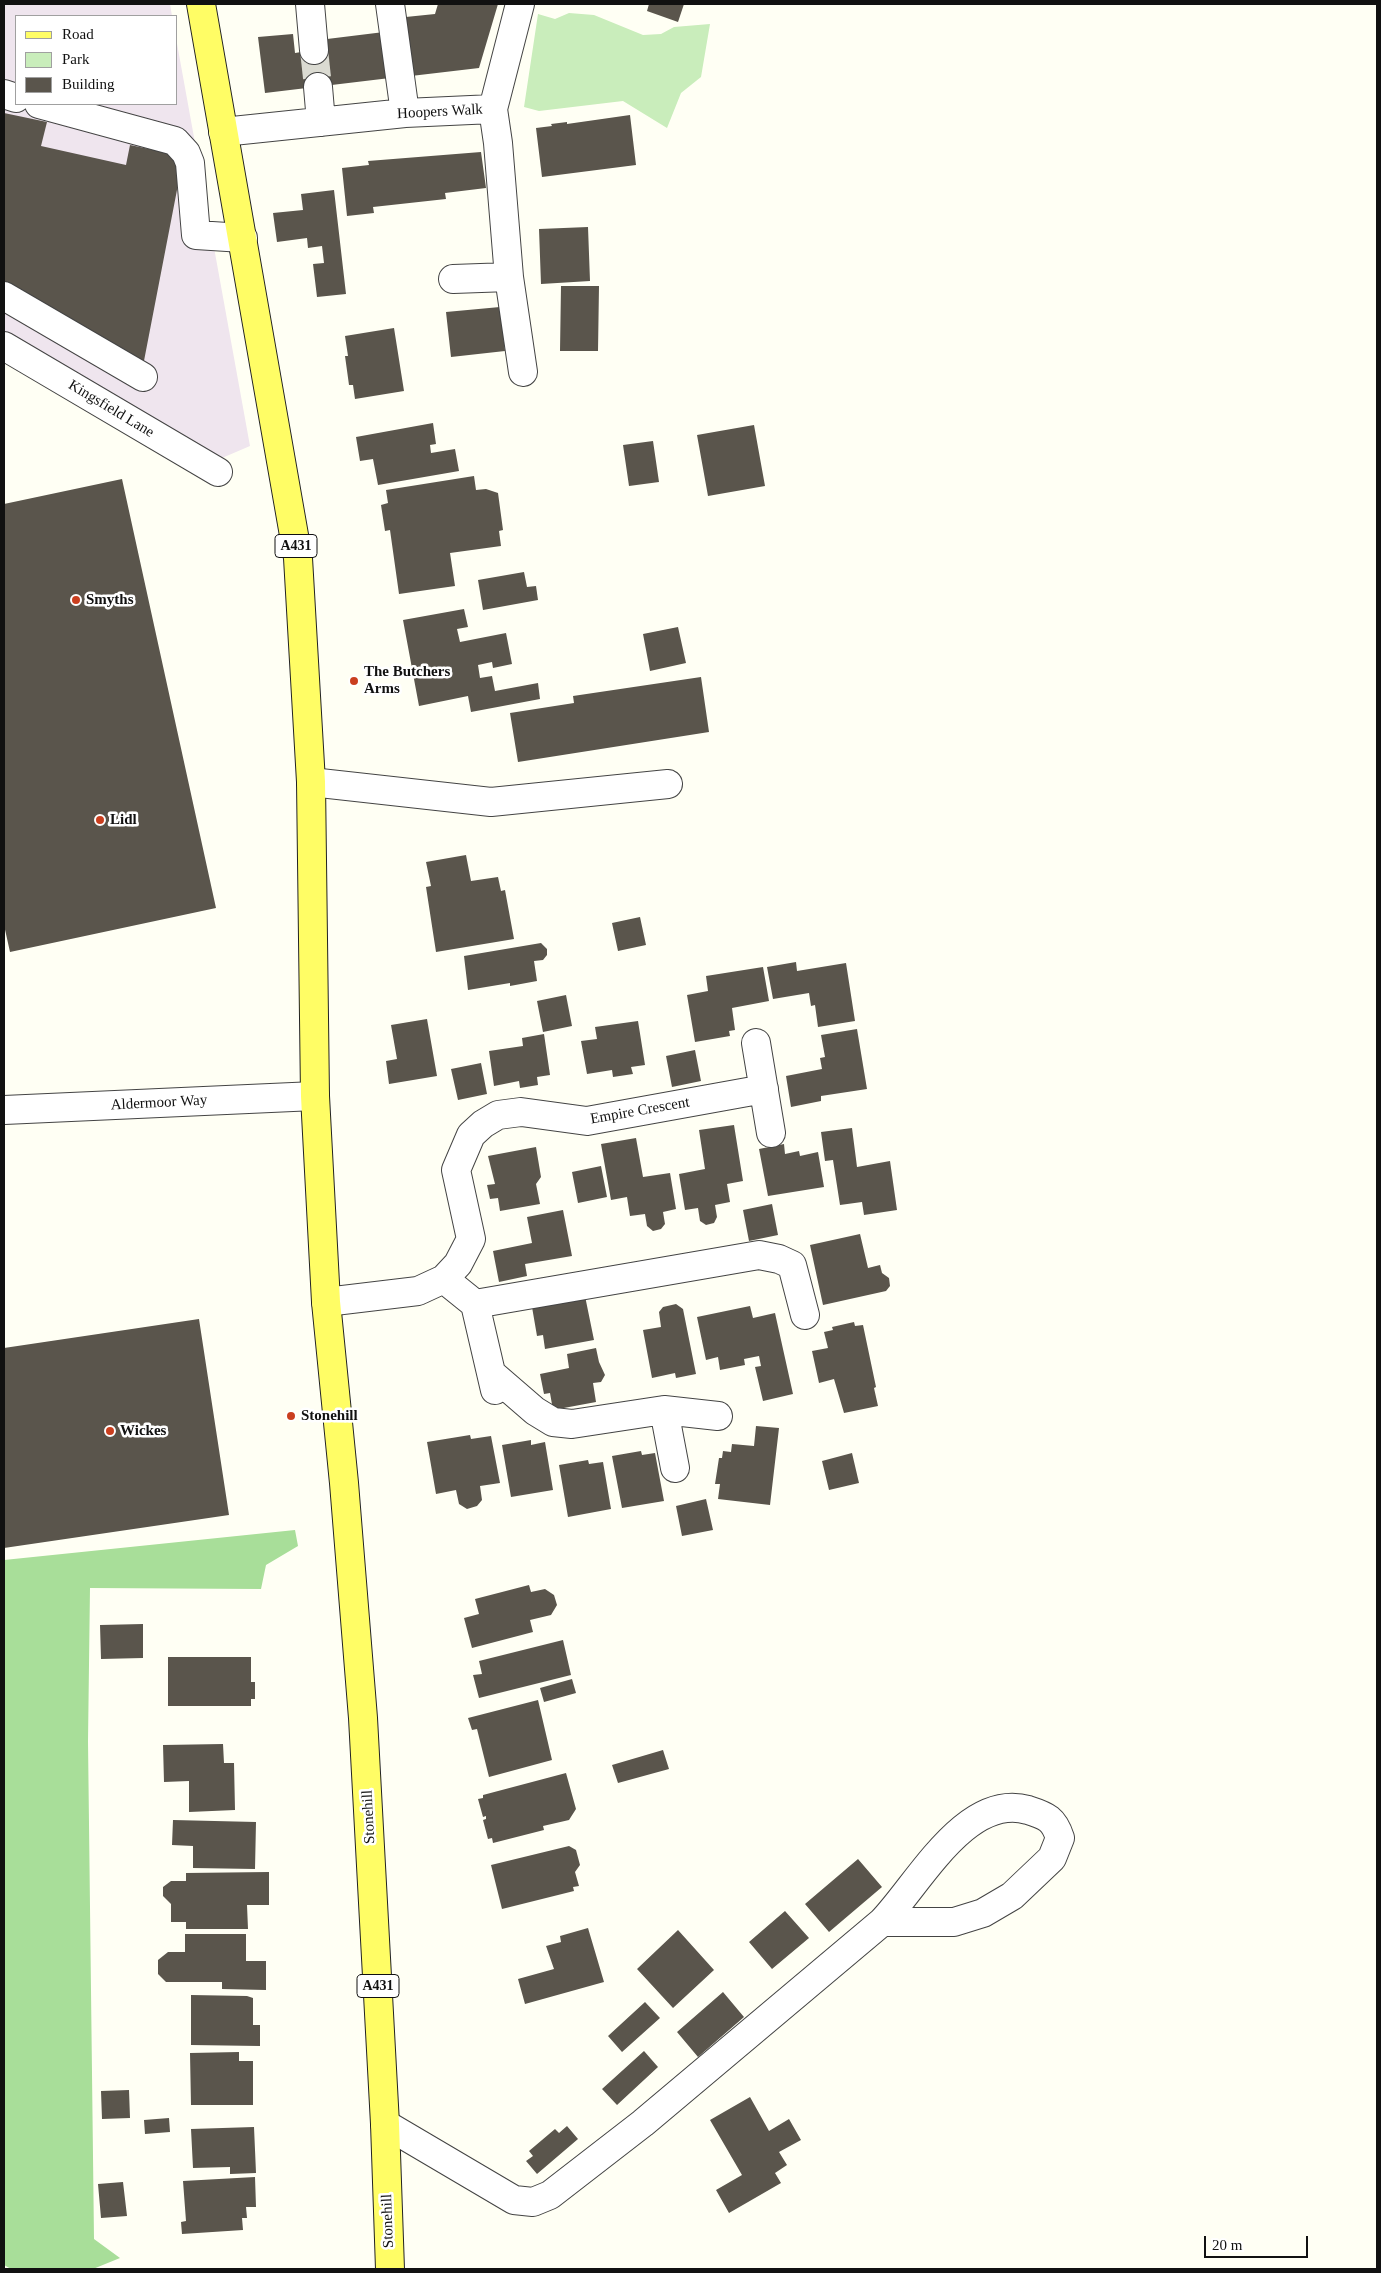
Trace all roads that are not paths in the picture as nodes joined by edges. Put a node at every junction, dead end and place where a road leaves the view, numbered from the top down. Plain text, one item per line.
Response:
1 (201, 4) edge
2 (310, 4) edge
3 (390, 4) edge
4 (520, 4) edge
5 (314, 50) tunnel mouth
6 (318, 87) tunnel mouth
7 (43, 105) edge
8 (493, 109) junction
9 (405, 113) junction
10 (321, 122) junction
11 (223, 132) junction
12 (243, 238) junction
13 (509, 277) junction
14 (453, 279) dead end
15 (4, 296) edge
16 (4, 346) edge
17 (523, 372) dead end
18 (143, 377) dead end
19 (218, 472) dead end
20 (311, 782) junction
21 (668, 784) dead end
22 (756, 1042) dead end
23 (764, 1089) junction
24 (315, 1096) junction
25 (4, 1110) edge
26 (771, 1133) dead end
27 (444, 1279) junction
28 (326, 1302) junction
29 (475, 1304) junction
30 (805, 1315) dead end
31 (664, 1410) junction
32 (718, 1416) dead end
33 (675, 1468) dead end
34 (882, 1922) junction
35 (386, 2124) junction
36 (389, 2262) edge

1 - 11 main road, A431
2 - 5 street
3 - 9 street
4 - 8 street
6 - 10 street
7 - 12 street
8 - 9 street, Hoopers Walk
8 - 13 street, Hoopers Walk
9 - 10 street, Hoopers Walk
10 - 11 street, Hoopers Walk
11 - 12 main road, A431
12 - 20 main road, A431
13 - 14 street
13 - 17 street, Hoopers Walk
15 - 18 street
16 - 19 street, Kingsfield Lane
20 - 21 street
20 - 24 main road, A431
22 - 23 street
23 - 26 street
23 - 27 street, Empire Crescent
24 - 25 street, Aldermoor Way
24 - 28 main road, Stonehill / A431
27 - 28 street, Empire Crescent
27 - 29 street
28 - 35 main road, Stonehill / A431
29 - 30 street
29 - 31 street
31 - 32 street
31 - 33 street
34 - 34 street
34 - 35 street
35 - 36 main road, Stonehill / A431

